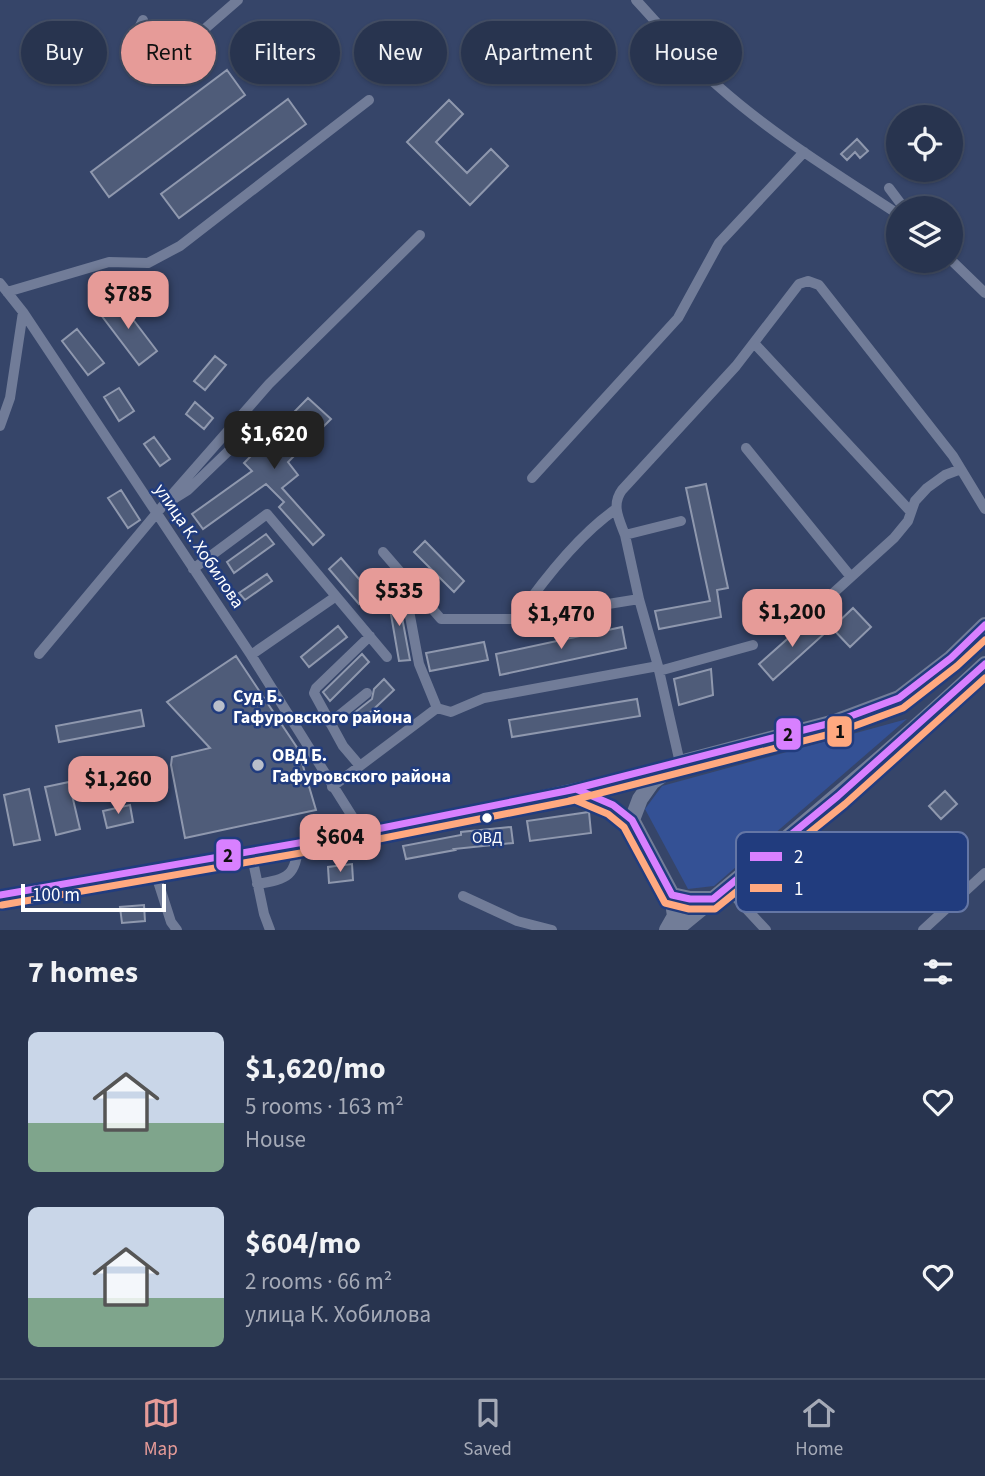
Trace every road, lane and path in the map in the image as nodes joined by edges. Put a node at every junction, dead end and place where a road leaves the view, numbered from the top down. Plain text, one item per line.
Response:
1 (237, 0) edge
2 (636, 0) edge
3 (143, 20) dead end
4 (369, 100) dead end
5 (804, 152) junction
6 (889, 188) dead end
7 (895, 196) edge
8 (886, 206) edge
9 (420, 235) dead end
10 (963, 272) edge
11 (4, 287) edge
12 (985, 293) edge
13 (23, 312) junction
14 (754, 342) junction
15 (0, 426) edge
16 (244, 436) dead end
17 (746, 448) dead end
18 (961, 468) junction
19 (532, 478) dead end
20 (167, 504) junction
21 (615, 509) junction
22 (985, 509) edge
23 (911, 512) junction
24 (156, 515) junction
25 (681, 521) dead end
26 (625, 535) junction
27 (383, 552) dead end
28 (193, 569) junction
29 (851, 577) junction
30 (830, 596) dead end
31 (335, 597) junction
32 (639, 599) junction
33 (407, 600) dead end
34 (516, 620) junction
35 (985, 625) edge
36 (370, 636) junction
37 (752, 645) dead end
38 (39, 654) dead end
39 (251, 655) junction
40 (387, 657) dead end
41 (985, 664) edge
42 (659, 668) junction
43 (367, 693) dead end
44 (437, 708) junction
45 (330, 723) junction
46 (680, 763) junction
47 (360, 766) junction
48 (332, 787) junction
49 (576, 789) junction
50 (632, 820) junction
51 (362, 832) junction
52 (795, 832) edge
53 (299, 843) junction
54 (251, 852) junction
55 (154, 869) junction
56 (985, 873) edge
57 (736, 881) edge
58 (257, 884) junction
59 (728, 888) junction
60 (968, 889) edge
61 (0, 895) edge
62 (672, 895) junction
63 (463, 896) dead end
64 (736, 897) edge
65 (713, 899) junction
66 (750, 912) edge
67 (943, 912) edge
68 (517, 921) junction
69 (177, 930) edge
70 (270, 930) edge
71 (507, 930) edge
72 (552, 930) edge
73 (667, 930) edge
74 (675, 930) edge
75 (766, 930) edge
76 (923, 930) edge

1 - 3 street
2 - 5 street
4 - 11 street
5 - 8 street
5 - 19 street
6 - 7 street
9 - 20 street
10 - 12 street
11 - 13 street, улица К. Хобилова
13 - 15 street
13 - 24 street, улица К. Хобилова
14 - 18 street
14 - 21 street
14 - 23 street
16 - 20 street
17 - 29 street
18 - 22 street
18 - 23 street
20 - 24 street
21 - 26 street
21 - 34 street
23 - 29 street
24 - 28 street, улица К. Хобилова
24 - 38 street
25 - 26 street
26 - 32 street
27 - 34 street
28 - 31 street
28 - 39 street, улица К. Хобилова
29 - 30 street
31 - 36 street
31 - 39 street
32 - 34 street
32 - 42 street
33 - 44 street
35 - 46 highway
36 - 40 street
36 - 45 street
37 - 42 street
39 - 48 street, улица К. Хобилова
41 - 52 highway
42 - 44 street
42 - 46 street
43 - 45 street
44 - 47 street
45 - 47 street
46 - 49 street
46 - 50 highway
47 - 48 street
48 - 51 street, улица К. Хобилова
49 - 50 street
49 - 51 street
50 - 62 highway
51 - 53 street
53 - 54 street
53 - 58 street
54 - 55 street
54 - 58 street
55 - 61 street
55 - 69 street
56 - 60 street
57 - 59 highway
58 - 70 street
59 - 64 street
59 - 65 highway
62 - 65 highway
62 - 73 highway
63 - 68 street
65 - 74 highway
66 - 75 street
67 - 76 street
68 - 71 street
68 - 72 street

